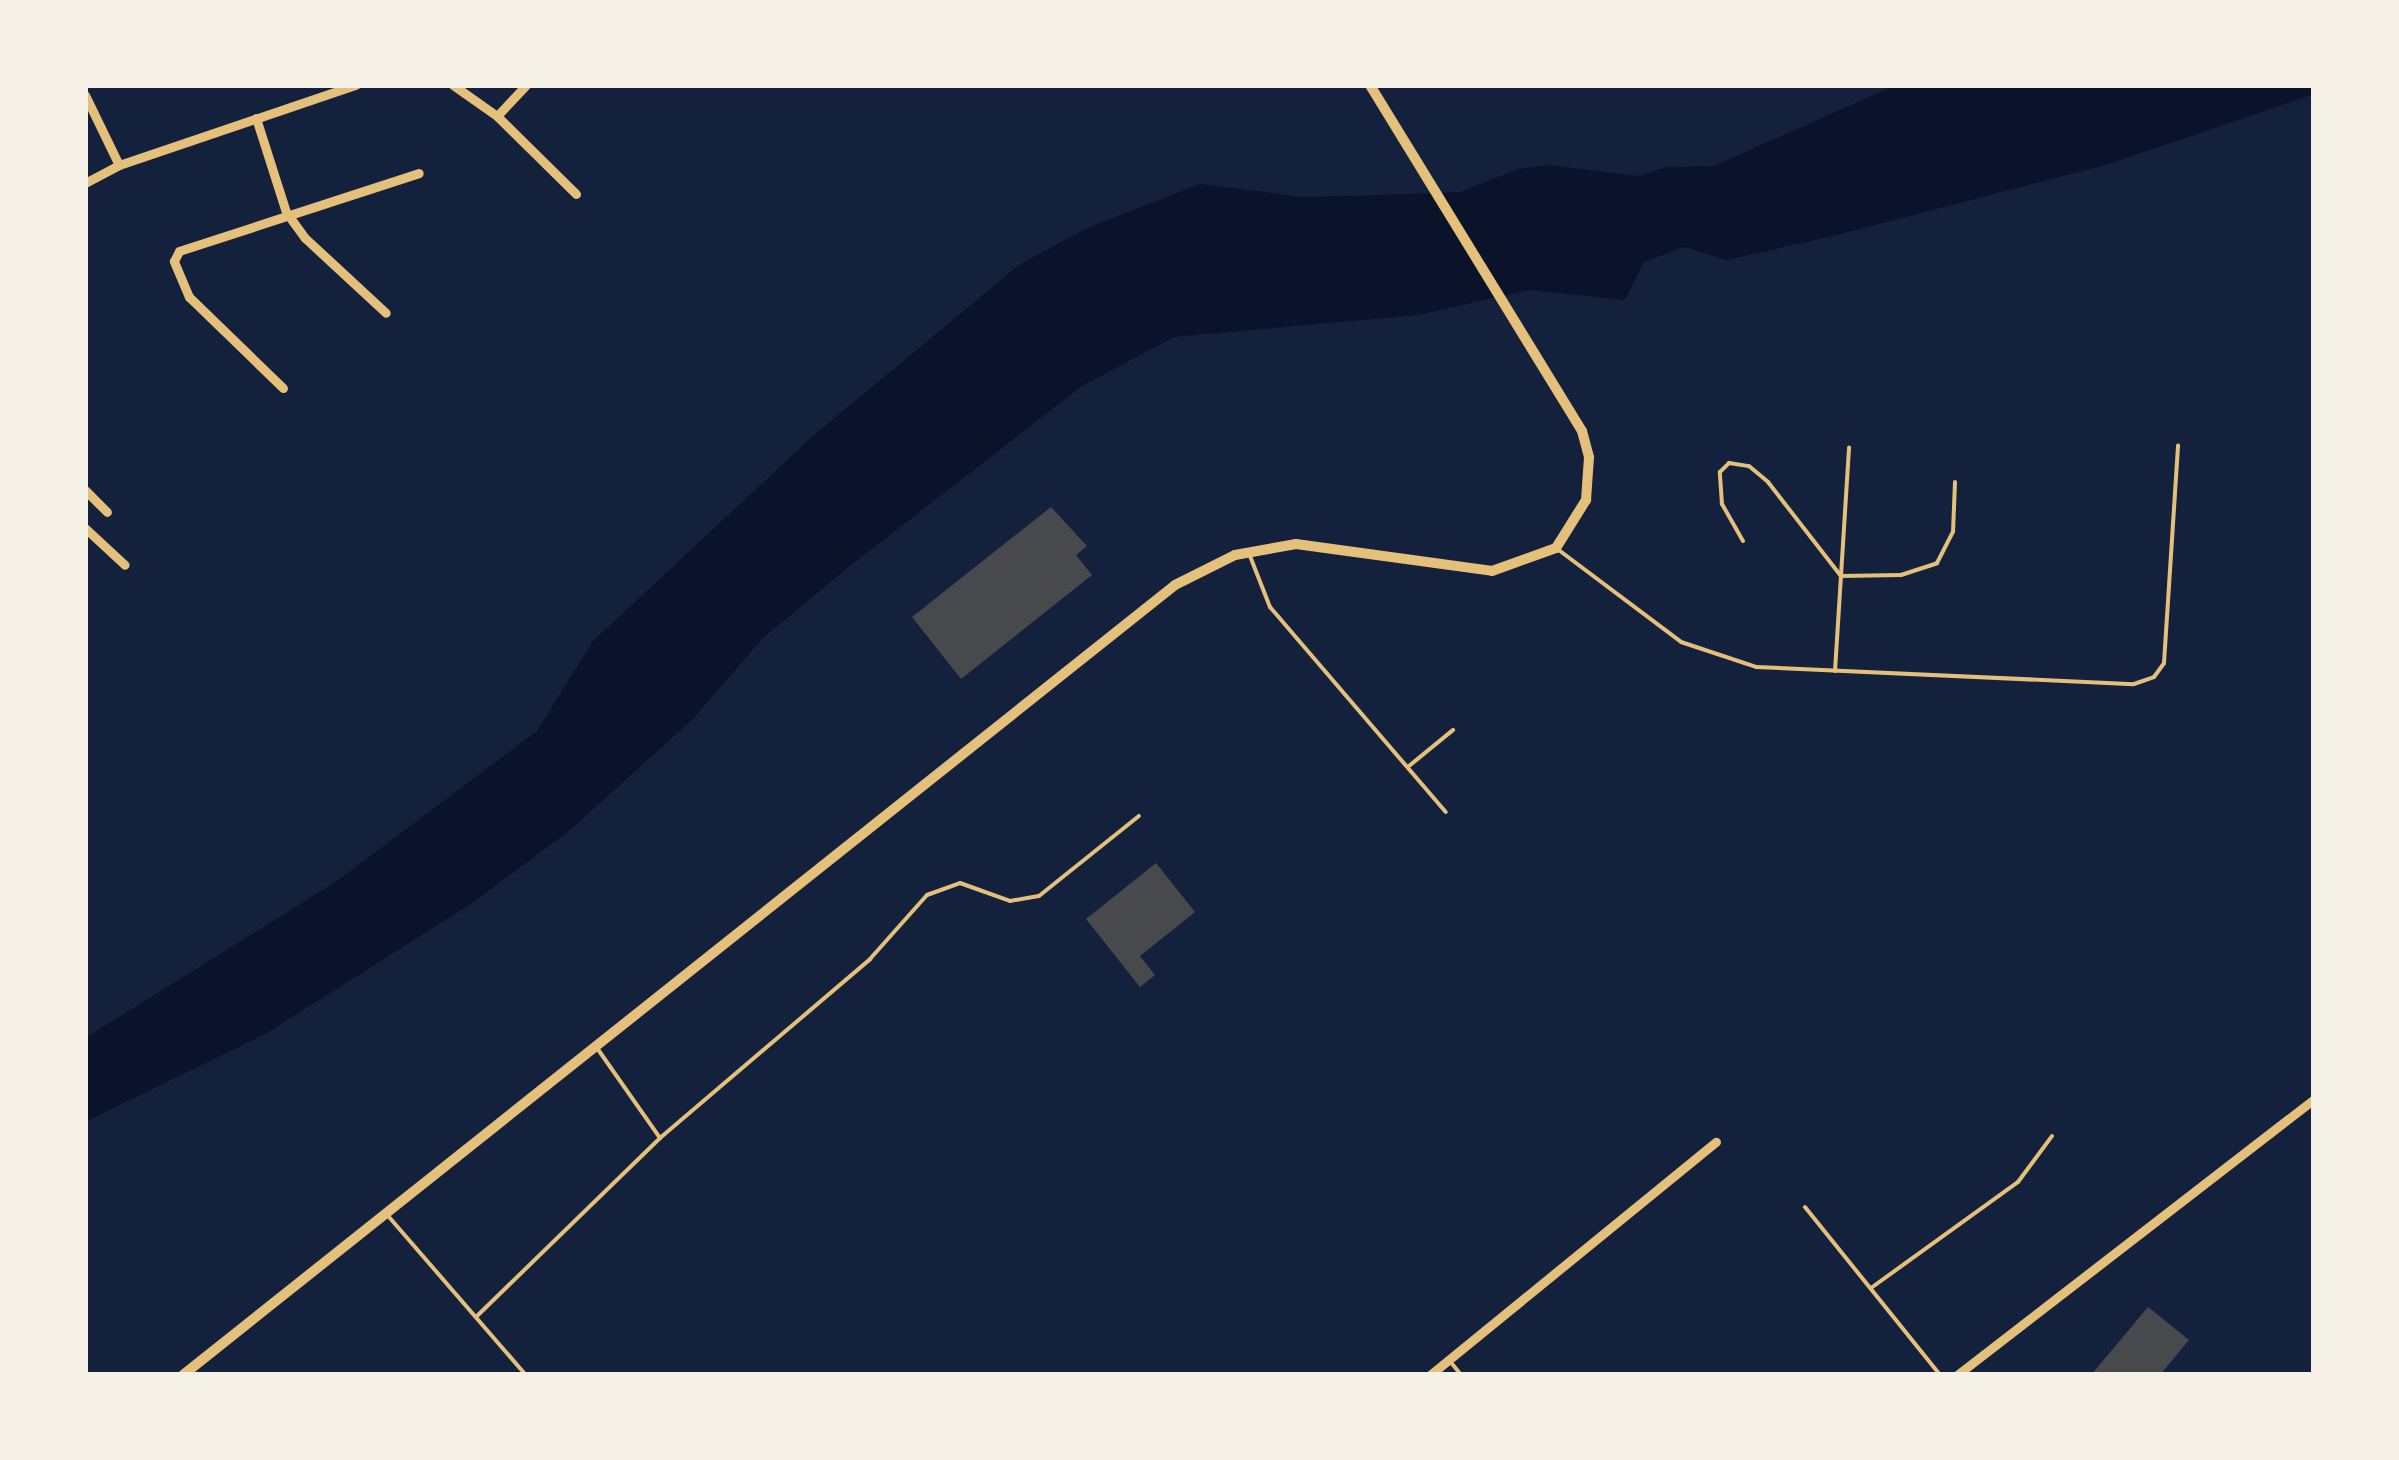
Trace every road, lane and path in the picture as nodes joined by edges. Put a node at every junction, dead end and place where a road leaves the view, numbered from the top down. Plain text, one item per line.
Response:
1 (356, 85) edge
2 (453, 85) edge
3 (526, 85) edge
4 (1370, 85) edge
5 (85, 95) edge
6 (497, 116) junction
7 (256, 118) junction
8 (118, 165) junction
9 (420, 173) dead end
10 (85, 183) edge
11 (576, 194) dead end
12 (286, 212) junction
13 (386, 313) dead end
14 (283, 388) dead end
15 (2178, 445) dead end
16 (1849, 446) dead end
17 (1956, 482) dead end
18 (85, 490) edge
19 (106, 512) dead end
20 (85, 528) edge
21 (1743, 541) dead end
22 (1556, 548) junction
23 (1249, 552) junction
24 (125, 565) dead end
25 (1841, 576) junction
26 (1834, 671) junction
27 (1454, 730) dead end
28 (1408, 766) junction
29 (1446, 812) dead end
30 (1139, 816) dead end
31 (596, 1046) junction
32 (2314, 1098) edge
33 (2052, 1136) dead end
34 (660, 1138) junction
35 (1716, 1142) dead end
36 (1806, 1207) dead end
37 (386, 1213) junction
38 (1871, 1288) junction
39 (477, 1316) junction
40 (1448, 1360) junction
41 (183, 1375) edge
42 (526, 1375) edge
43 (1430, 1375) edge
44 (1461, 1375) edge
45 (1940, 1375) edge
46 (1957, 1375) edge

1 - 7 street
2 - 6 street
3 - 6 street
4 - 22 street
5 - 8 street
6 - 11 street
7 - 8 street
7 - 12 street
8 - 10 street
9 - 12 street
12 - 13 street
12 - 14 street
15 - 26 lane
16 - 25 lane
17 - 25 lane
18 - 19 street
20 - 24 street
21 - 25 lane
22 - 23 street
22 - 26 lane
23 - 28 lane
23 - 31 street
25 - 26 lane
27 - 28 lane
28 - 29 lane
30 - 34 lane
31 - 34 lane
31 - 37 street
32 - 46 street
33 - 38 lane
34 - 39 lane
35 - 40 street
36 - 38 lane
37 - 39 lane
37 - 41 street
38 - 45 lane
39 - 42 lane
40 - 43 street
40 - 44 lane

